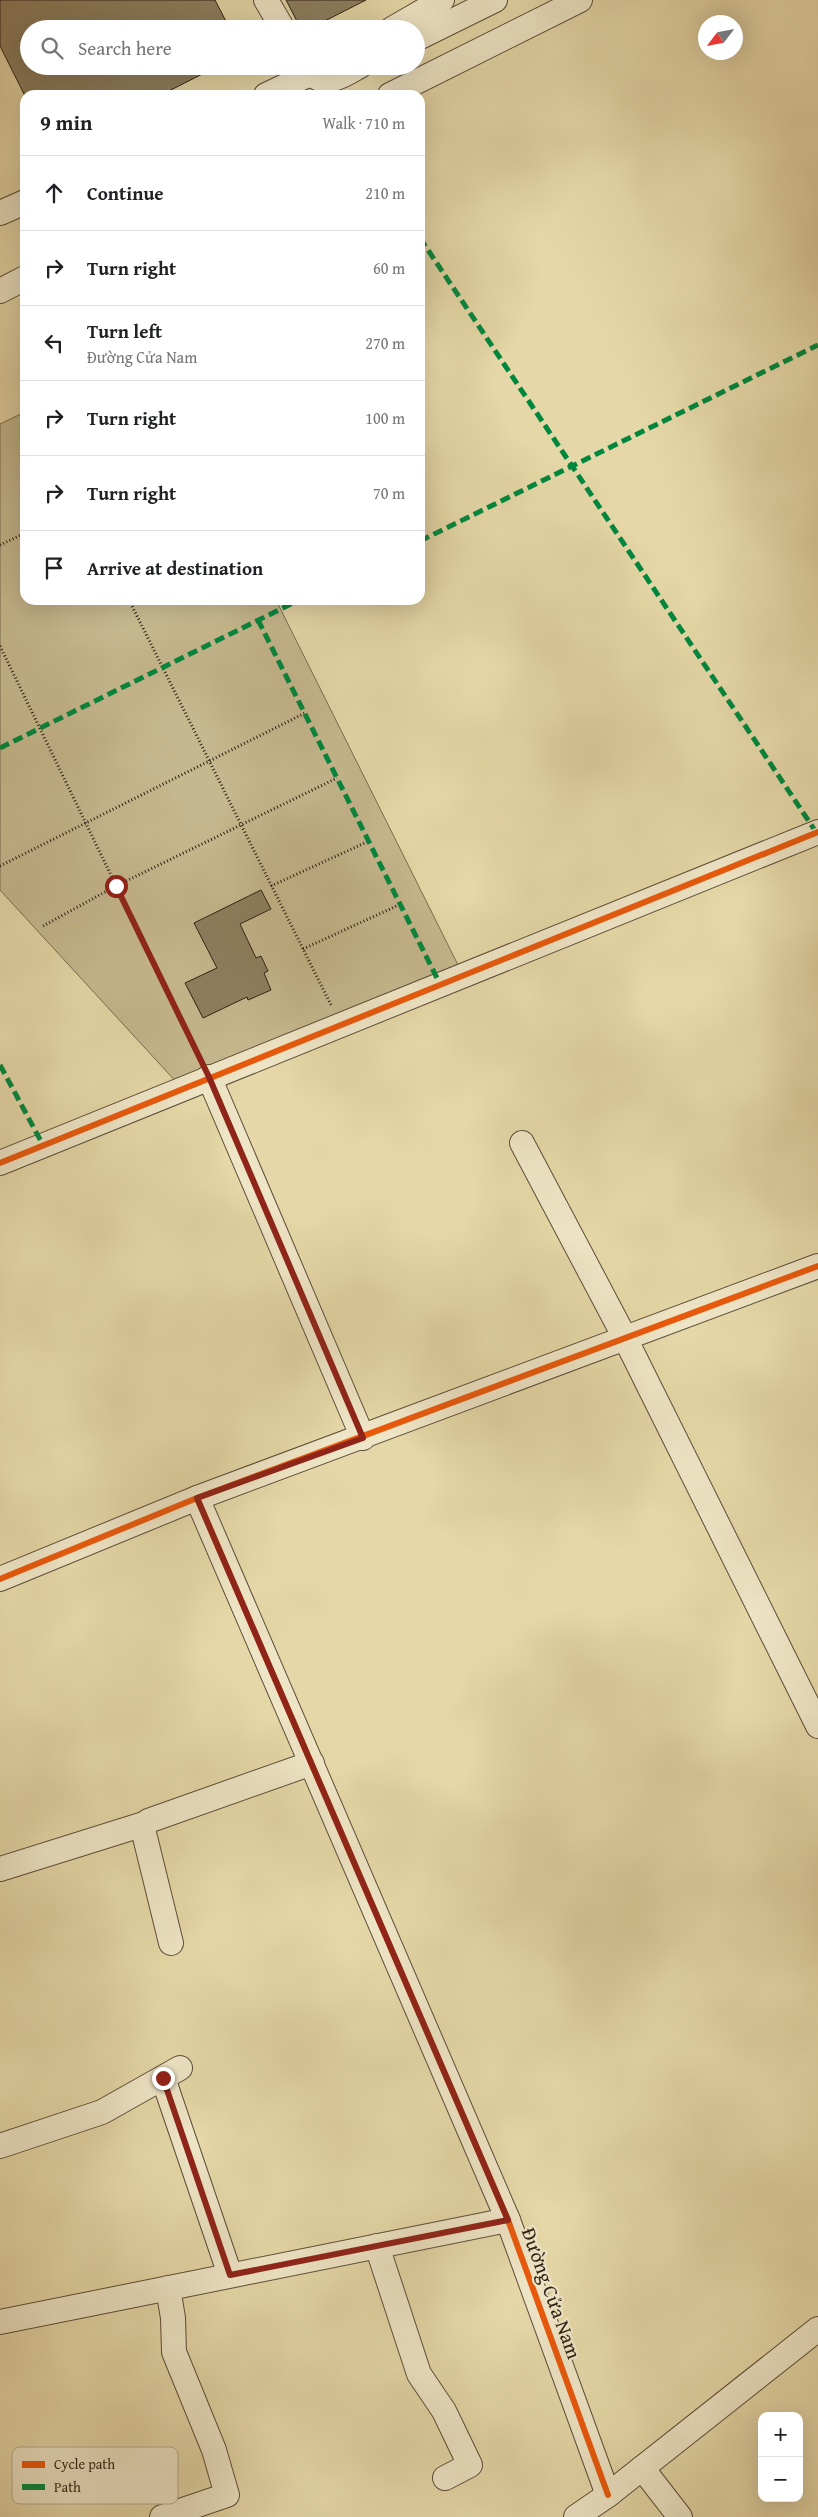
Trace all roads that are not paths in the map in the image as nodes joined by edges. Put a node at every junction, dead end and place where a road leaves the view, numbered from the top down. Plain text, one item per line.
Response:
1 (266, 0) edge
2 (442, 0) edge
3 (495, 0) edge
4 (580, 0) edge
5 (278, 20) edge
6 (408, 20) edge
7 (425, 35) edge
8 (304, 75) edge
9 (317, 75) edge
10 (340, 75) edge
11 (275, 90) edge
12 (400, 90) edge
13 (20, 204) edge
14 (0, 213) edge
15 (20, 281) edge
16 (0, 291) edge
17 (818, 832) edge
18 (209, 1077) junction
19 (522, 1144) dead end
20 (0, 1163) edge
21 (818, 1266) edge
22 (625, 1338) junction
23 (363, 1438) junction
24 (197, 1498) junction
25 (0, 1579) edge
26 (818, 1726) edge
27 (312, 1763) junction
28 (144, 1824) junction
29 (0, 1869) edge
30 (171, 1943) dead end
31 (0, 2146) edge
32 (508, 2220) junction
33 (377, 2246) junction
34 (230, 2275) junction
35 (168, 2288) junction
36 (0, 2322) edge
37 (818, 2329) edge
38 (642, 2468) junction
39 (445, 2478) dead end
40 (608, 2495) junction
41 (162, 2517) edge
42 (576, 2517) edge
43 (680, 2517) edge

1 - 5 street
2 - 6 street
3 - 7 street
4 - 12 street
8 - 11 street
9 - 10 street
13 - 14 street
15 - 16 street
17 - 18 street
18 - 20 street
18 - 23 street
19 - 22 street
21 - 22 street
22 - 23 street
22 - 26 street
23 - 24 street
24 - 25 street
24 - 27 street, Đường Cửa Nam
27 - 28 street
27 - 32 street, Đường Cửa Nam
28 - 29 street
28 - 30 street
31 - 34 street
32 - 33 street
32 - 40 street, Đường Cửa Nam
33 - 34 street
33 - 39 street
34 - 35 street
35 - 36 street
35 - 41 street
37 - 38 street
38 - 40 street
38 - 43 street
40 - 42 street

